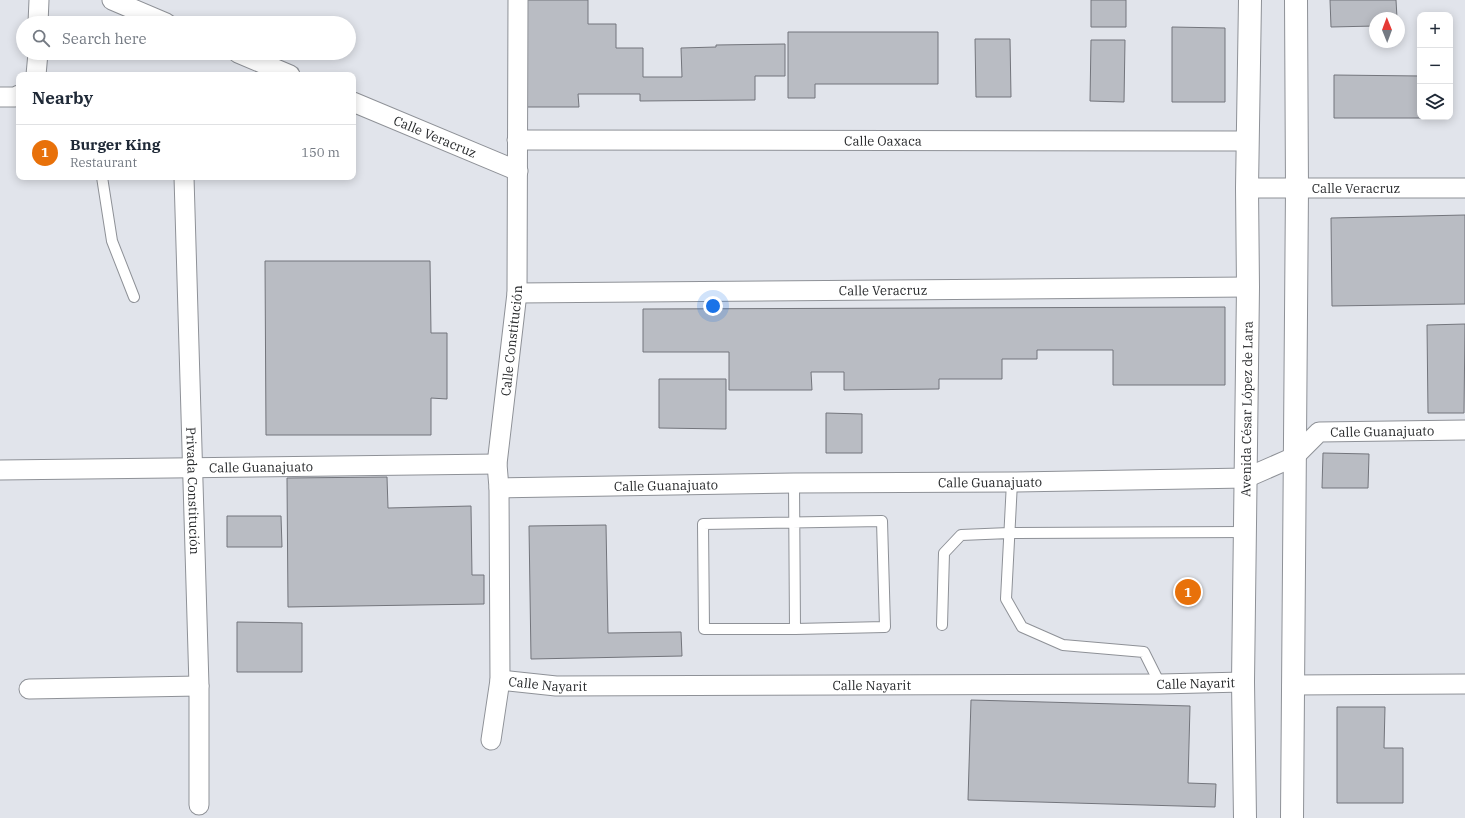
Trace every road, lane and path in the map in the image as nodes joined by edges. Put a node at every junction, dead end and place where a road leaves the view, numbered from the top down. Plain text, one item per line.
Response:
1 (38, 0) edge
2 (112, 0) edge
3 (518, 0) edge
4 (1250, 0) edge
5 (1296, 0) edge
6 (38, 16) edge
7 (150, 16) edge
8 (37, 60) edge
9 (255, 60) edge
10 (36, 72) edge
11 (283, 72) edge
12 (16, 96) edge
13 (0, 97) edge
14 (356, 103) edge
15 (518, 140) junction
16 (1248, 141) junction
17 (518, 171) junction
18 (102, 180) edge
19 (184, 180) edge
20 (1248, 188) junction
21 (1465, 188) edge
22 (1297, 189) junction
23 (1248, 288) junction
24 (517, 293) junction
25 (134, 298) dead end
26 (1465, 430) edge
27 (1294, 457) junction
28 (497, 464) junction
29 (192, 467) junction
30 (0, 470) edge
31 (1246, 478) junction
32 (1012, 482) junction
33 (794, 483) junction
34 (499, 488) junction
35 (794, 523) junction
36 (1246, 532) junction
37 (1009, 533) junction
38 (942, 625) dead end
39 (795, 629) junction
40 (500, 680) junction
41 (1243, 682) junction
42 (1160, 684) junction
43 (1465, 684) edge
44 (1292, 685) junction
45 (199, 686) junction
46 (28, 689) dead end
47 (491, 740) dead end
48 (199, 805) dead end
49 (1244, 818) edge
50 (1292, 818) edge

1 - 6 street
2 - 7 street
3 - 15 street, Calle Constitución
4 - 16 main road, Avenida César López de Lara
5 - 22 main road
8 - 10 street
9 - 11 street
12 - 13 street
14 - 17 street, Calle Veracruz
15 - 16 street, Calle Oaxaca
15 - 17 street, Calle Constitución
16 - 20 main road, Avenida César López de Lara
17 - 24 street, Calle Constitución
18 - 25 lane
19 - 29 street, Privada Constitución
20 - 22 street, Calle Veracruz
20 - 23 main road, Avenida César López de Lara
21 - 22 street, Calle Veracruz
22 - 27 main road
23 - 24 street, Calle Veracruz
23 - 31 main road, Avenida César López de Lara
24 - 28 street, Calle Constitución
26 - 27 street, Calle Guanajuato
27 - 31 street, Calle Guanajuato
27 - 44 main road
28 - 29 street, Calle Guanajuato
28 - 34 street, Calle Constitución
29 - 30 street, Calle Guanajuato
29 - 45 street, Privada Constitución
31 - 32 street, Calle Guanajuato
31 - 36 main road, Avenida César López de Lara
32 - 33 street, Calle Guanajuato
32 - 37 lane
33 - 34 street, Calle Guanajuato
33 - 35 lane
34 - 40 street, Calle Constitución
35 - 39 lane
35 - 39 lane
35 - 39 lane
36 - 37 lane
36 - 41 main road, Avenida César López de Lara
37 - 38 lane
37 - 42 lane
40 - 42 street, Calle Nayarit
40 - 47 street
41 - 42 street, Calle Nayarit
41 - 49 main road, Avenida César López de Lara
43 - 44 street
44 - 50 main road
45 - 46 street
45 - 48 street, Privada Constitución

